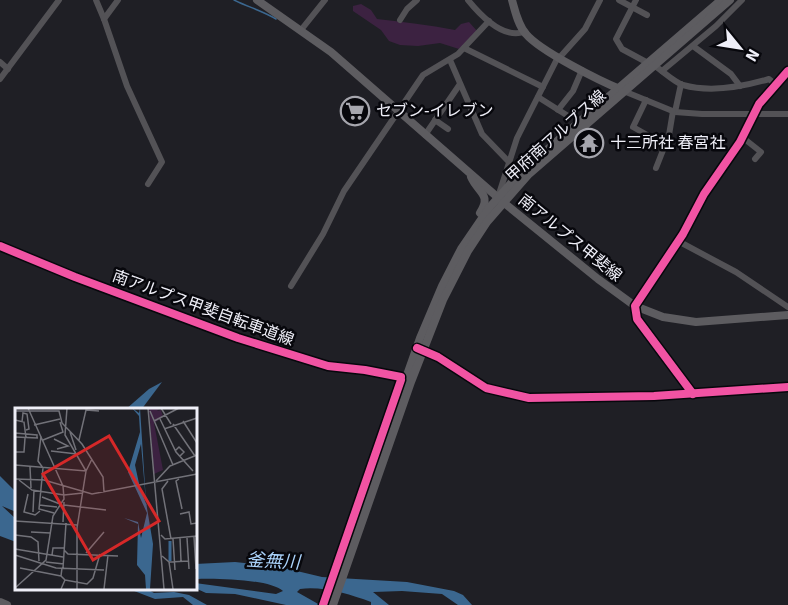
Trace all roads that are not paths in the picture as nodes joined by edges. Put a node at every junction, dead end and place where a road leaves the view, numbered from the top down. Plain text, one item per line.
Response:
1 (59, 0) edge
2 (96, 0) edge
3 (118, 0) edge
4 (257, 0) edge
5 (325, 0) edge
6 (417, 0) edge
7 (468, 0) edge
8 (512, 0) edge
9 (600, 0) edge
10 (618, 0) edge
11 (636, 0) edge
12 (721, 0) edge
13 (730, 0) edge
14 (742, 0) edge
15 (633, 7) junction
16 (647, 15) dead end
17 (104, 19) junction
18 (400, 20) dead end
19 (489, 21) junction
20 (301, 30) junction
21 (524, 32) junction
22 (693, 46) junction
23 (464, 48) junction
24 (559, 57) junction
25 (450, 60) junction
26 (0, 62) edge
27 (655, 67) junction
28 (8, 69) junction
29 (582, 70) junction
30 (788, 71) edge
31 (0, 79) edge
32 (460, 84) junction
33 (681, 84) junction
34 (776, 85) junction
35 (740, 86) junction
36 (543, 87) junction
37 (623, 90) junction
38 (538, 97) junction
39 (646, 100) junction
40 (558, 110) junction
41 (398, 111) junction
42 (674, 111) junction
43 (754, 114) junction
44 (788, 114) edge
45 (568, 116) dead end
46 (435, 120) junction
47 (448, 129) dead end
48 (425, 135) junction
49 (742, 137) junction
50 (665, 145) junction
51 (755, 159) dead end
52 (508, 161) junction
53 (656, 168) dead end
54 (469, 173) junction
55 (148, 184) dead end
56 (501, 200) junction
57 (678, 242) junction
58 (461, 249) junction
59 (291, 286) dead end
60 (635, 306) junction
61 (788, 307) edge
62 (788, 315) edge
63 (420, 349) junction
64 (408, 382) junction
65 (788, 387) edge
66 (693, 394) junction
67 (0, 602) edge
68 (7, 605) edge
69 (326, 605) edge
70 (333, 605) edge

1 - 28 street
2 - 17 street
3 - 17 street
4 - 20 main road, 南アルプス甲斐線
5 - 20 street
6 - 18 street
7 - 19 street
8 - 21 main road
9 - 24 street
10 - 15 street
11 - 15 street
12 - 27 main road
13 - 27 main road
14 - 22 street
15 - 16 street
15 - 27 street
17 - 55 street
19 - 21 street
19 - 23 street
20 - 41 main road, 南アルプス甲斐線
21 - 24 main road, 甲府南アルプス線
22 - 27 street
22 - 35 street
23 - 25 street
23 - 36 street
24 - 29 main road, 甲府南アルプス線
24 - 36 street
25 - 32 street
25 - 41 street
26 - 28 street
27 - 33 street
27 - 37 main road
28 - 31 street
29 - 37 main road, 甲府南アルプス線
29 - 40 street
30 - 34 street
32 - 46 street
32 - 52 street
33 - 35 street
33 - 42 street
34 - 35 street
34 - 43 street
36 - 38 street
37 - 39 street
37 - 56 main road, 甲府南アルプス線
38 - 40 street
38 - 52 street
39 - 42 street
39 - 50 street
40 - 45 street
41 - 48 main road, 南アルプス甲斐線
41 - 59 street
42 - 43 street
42 - 50 street
43 - 44 street
43 - 49 street
46 - 47 street
46 - 48 street
48 - 54 main road, 南アルプス甲斐線
49 - 51 street
49 - 57 street
50 - 53 street
52 - 56 street
54 - 56 main road, 南アルプス甲斐線
54 - 58 main road
56 - 58 main road, 甲府南アルプス線
56 - 60 main road, 南アルプス甲斐線
56 - 63 main road, 甲府南アルプス線
57 - 60 street
57 - 61 street
58 - 63 main road, 甲府南アルプス線
60 - 62 main road, 南アルプス甲斐線
60 - 66 street
63 - 64 main road, 甲府南アルプス線
63 - 66 street
64 - 69 main road, 甲府南アルプス線
64 - 70 main road, 甲府南アルプス線
65 - 66 street
67 - 68 main road

